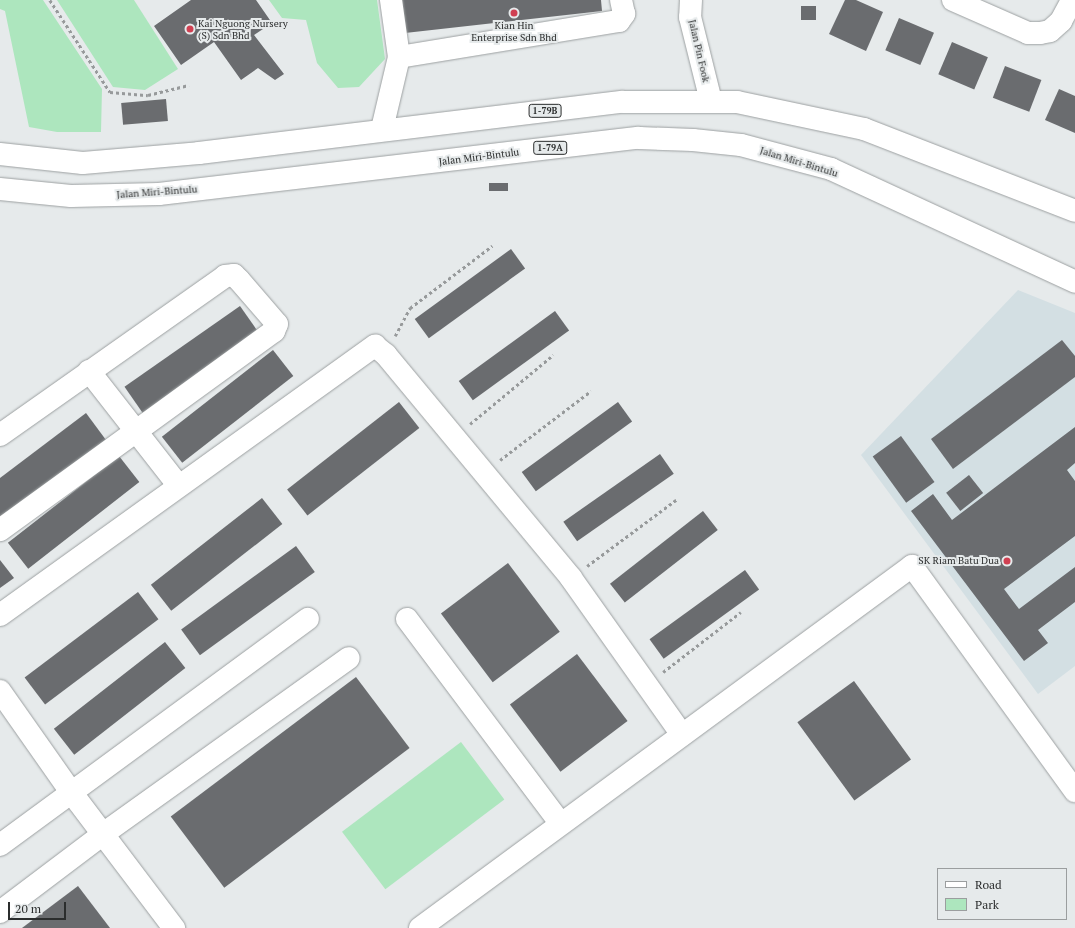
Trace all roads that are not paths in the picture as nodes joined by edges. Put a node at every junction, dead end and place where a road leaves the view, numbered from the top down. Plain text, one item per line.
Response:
1 (391, 0) edge
2 (621, 0) edge
3 (691, 0) edge
4 (953, 0) edge
5 (1072, 0) edge
6 (399, 57) junction
7 (711, 101) junction
8 (382, 129) junction
9 (0, 154) edge
10 (0, 189) edge
11 (1075, 211) edge
12 (1075, 282) edge
13 (89, 371) junction
14 (134, 431) junction
15 (0, 435) edge
16 (178, 485) junction
17 (0, 530) edge
18 (0, 615) edge
19 (308, 619) dead end
20 (407, 619) dead end
21 (349, 658) dead end
22 (0, 691) edge
23 (682, 735) junction
24 (1075, 791) edge
25 (71, 792) junction
26 (561, 824) junction
27 (103, 834) junction
28 (0, 844) edge
29 (0, 912) edge
30 (174, 928) edge
31 (420, 928) edge

1 - 6 main road
2 - 6 main road
3 - 7 main road, Jalan Pin Fook
4 - 5 main road
6 - 8 main road
7 - 8 main road, 1-79B
7 - 11 main road, 1-79B
8 - 9 main road, 1-79B
10 - 12 main road, Jalan Miri-Bintulu / 1-79A
13 - 14 main road
13 - 14 main road
13 - 15 main road
14 - 16 main road
14 - 17 main road
16 - 18 main road
16 - 23 main road
19 - 25 main road
20 - 26 main road
21 - 27 main road
22 - 25 main road
23 - 24 main road
23 - 26 main road
25 - 27 main road
25 - 28 main road
26 - 31 main road
27 - 29 main road
27 - 30 main road

